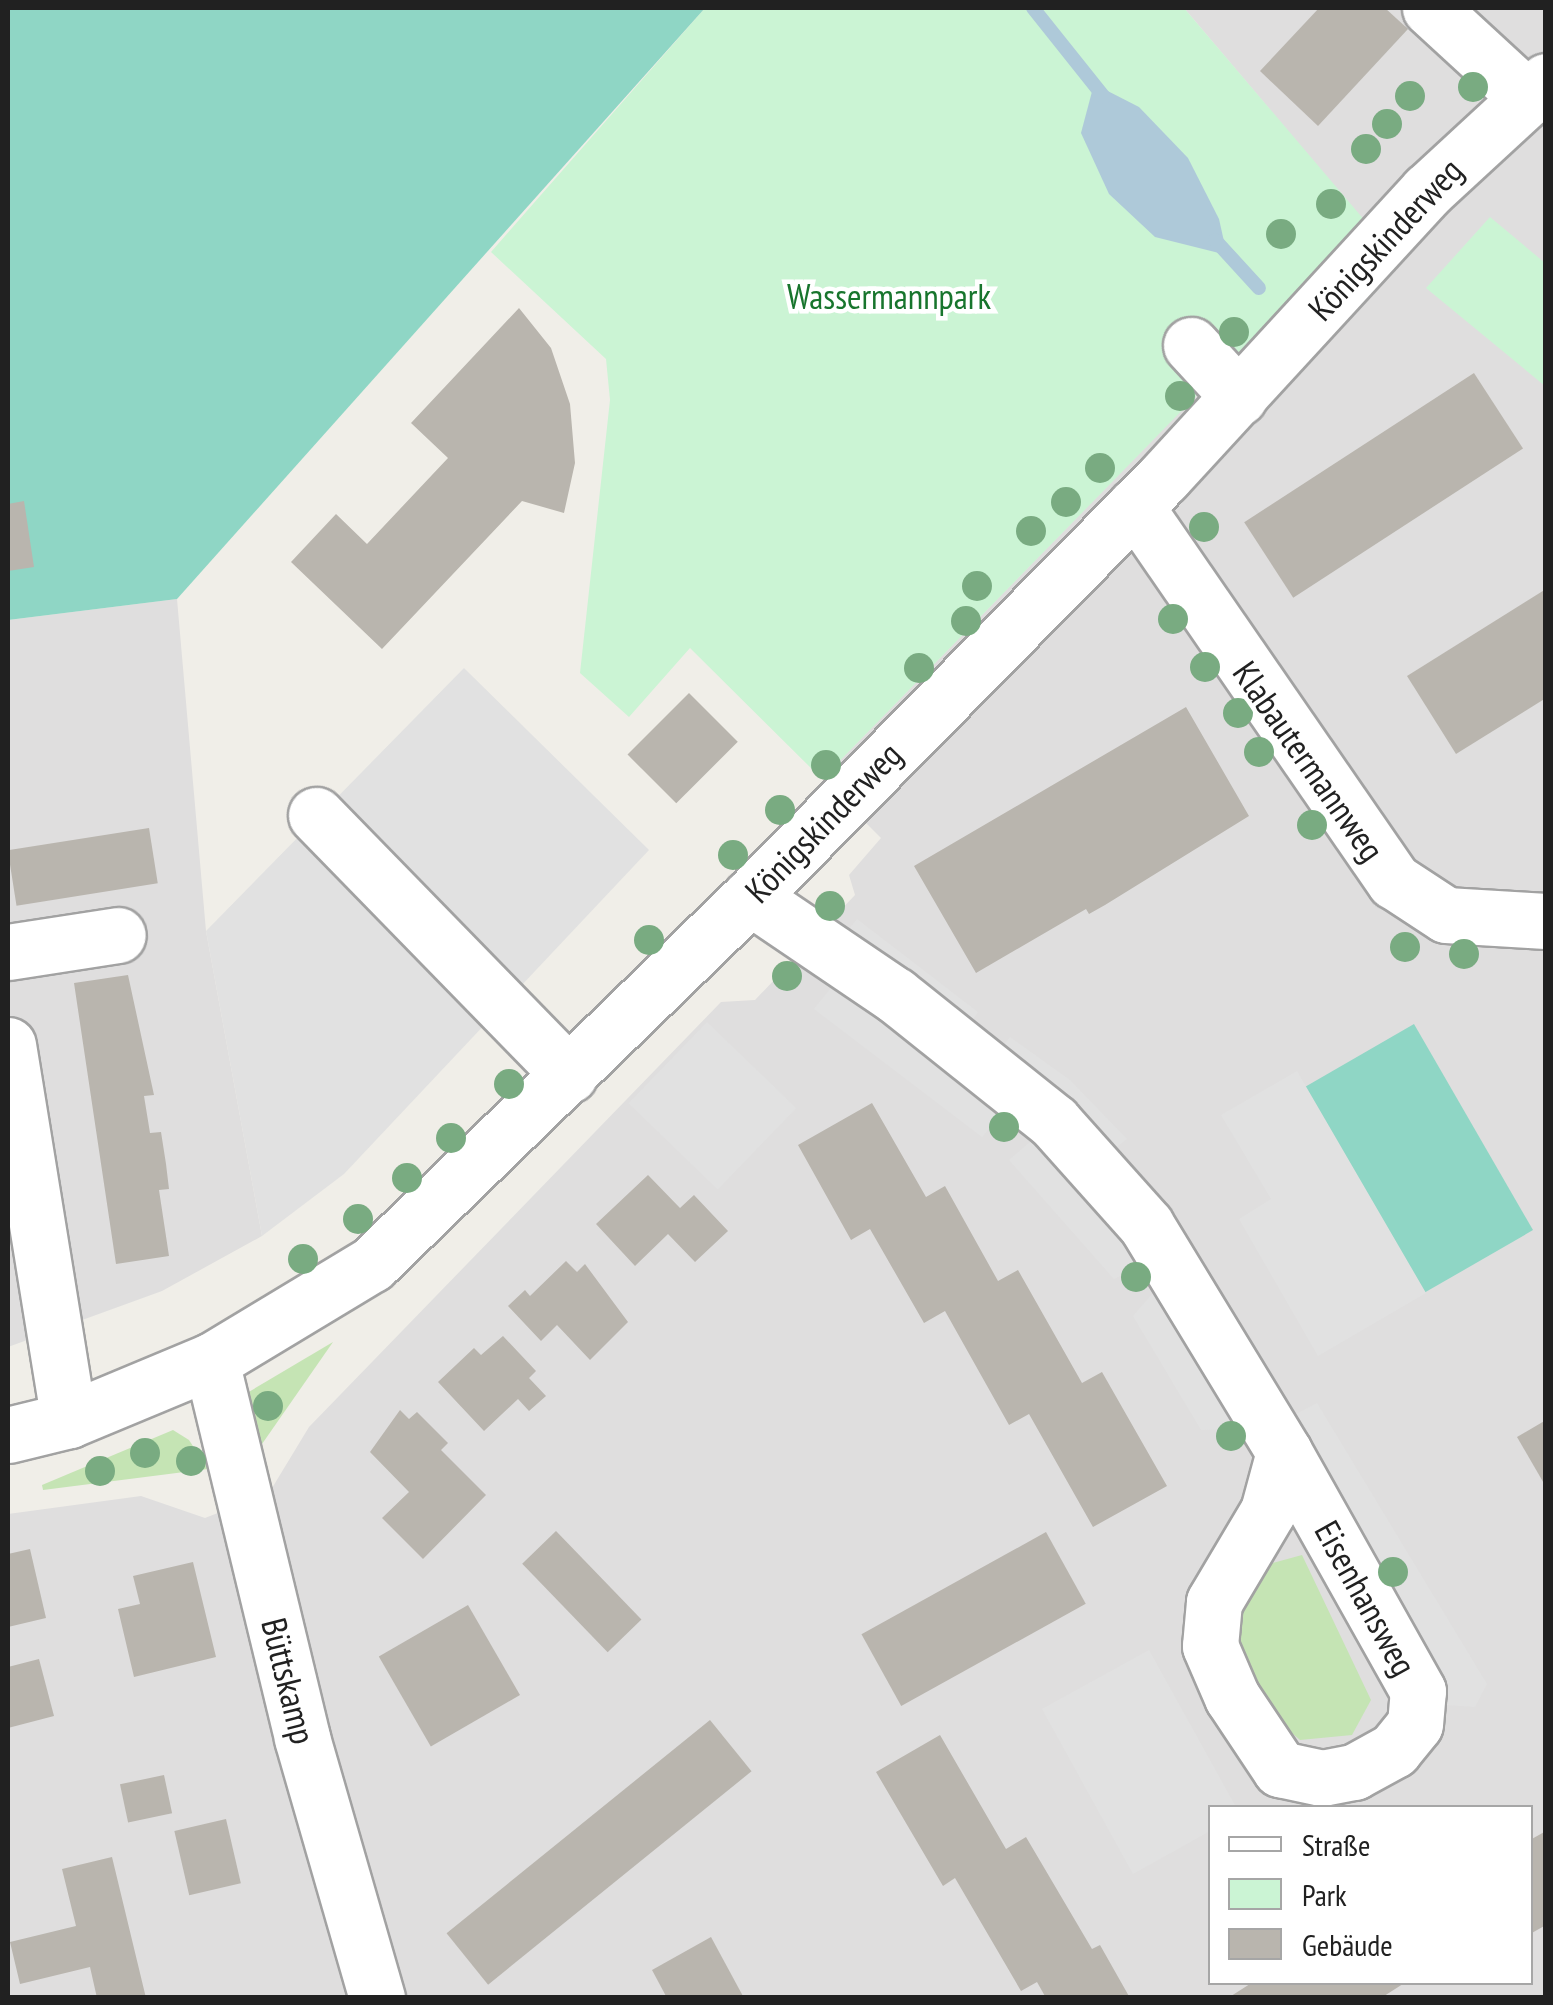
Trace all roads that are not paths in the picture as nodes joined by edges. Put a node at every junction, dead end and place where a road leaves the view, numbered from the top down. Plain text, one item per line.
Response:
1 (1430, 8) edge
2 (1536, 90) edge
3 (1191, 344) dead end
4 (1240, 397) junction
5 (1135, 506) junction
6 (316, 815) dead end
7 (750, 897) junction
8 (1546, 921) edge
9 (118, 935) dead end
10 (8, 952) edge
11 (8, 1045) edge
12 (570, 1075) junction
13 (211, 1362) junction
14 (69, 1420) junction
15 (8, 1435) edge
16 (1284, 1452) junction
17 (377, 1998) edge

1 - 2 street
2 - 4 street, Königskinderweg
3 - 4 street
4 - 5 street, Königskinderweg
5 - 7 street, Königskinderweg
5 - 8 street, Klabautermannweg
6 - 12 street
7 - 12 street, Königskinderweg
7 - 16 street, Eisenhansweg
9 - 10 street
11 - 14 street
12 - 13 street, Königskinderweg
13 - 14 street, Königskinderweg
13 - 17 street, Büttskamp
14 - 15 street, Königskinderweg
16 - 16 street, Eisenhansweg

